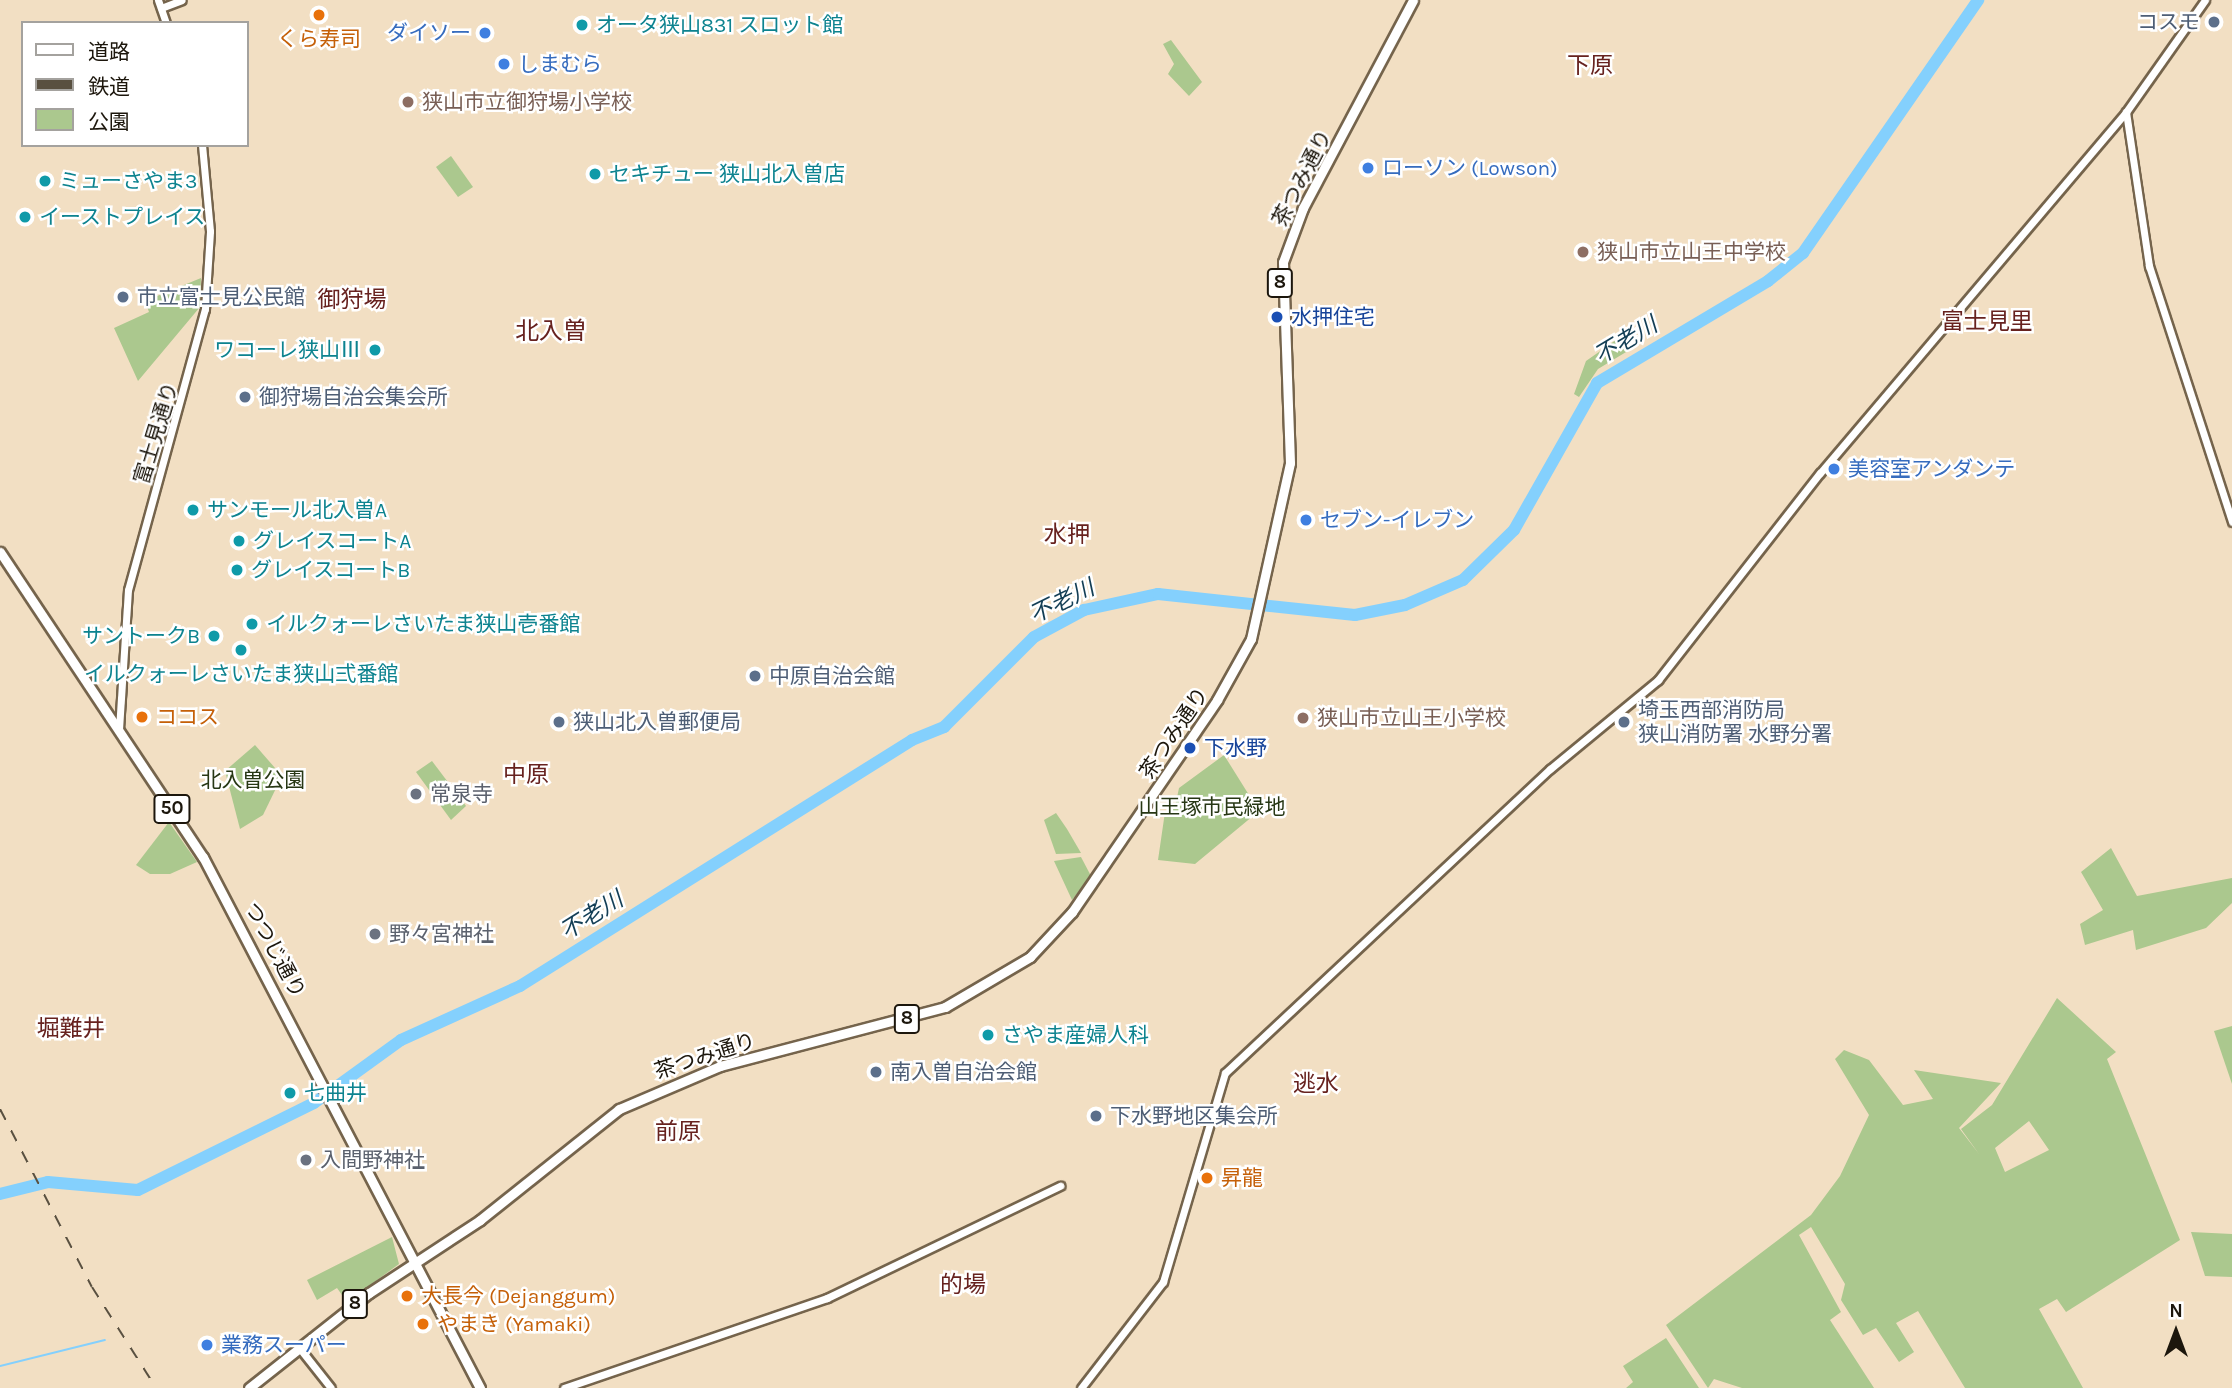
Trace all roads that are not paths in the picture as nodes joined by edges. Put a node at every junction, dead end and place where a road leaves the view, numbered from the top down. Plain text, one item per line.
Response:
1 (182, 0) edge
2 (1413, 0) edge
3 (2205, 0) edge
4 (159, 4) edge
5 (165, 21) edge
6 (2126, 112) junction
7 (202, 147) edge
8 (2232, 522) edge
9 (0, 552) edge
10 (119, 729) junction
11 (1060, 1186) dead end
12 (414, 1263) junction
13 (300, 1350) junction
14 (249, 1388) edge
15 (331, 1388) edge
16 (480, 1388) edge
17 (564, 1388) edge
18 (1082, 1388) edge

1 - 4 street
2 - 12 main road, 茶つみ通り / 8
3 - 6 street
4 - 5 street
6 - 8 street
6 - 18 street
7 - 10 street, 富士見通り
9 - 10 main road, つつじ通り / 50
10 - 12 main road, つつじ通り / 50
11 - 17 street
12 - 13 main road, 8
12 - 16 main road, つつじ通り / 50
13 - 14 main road, 8
13 - 15 street

